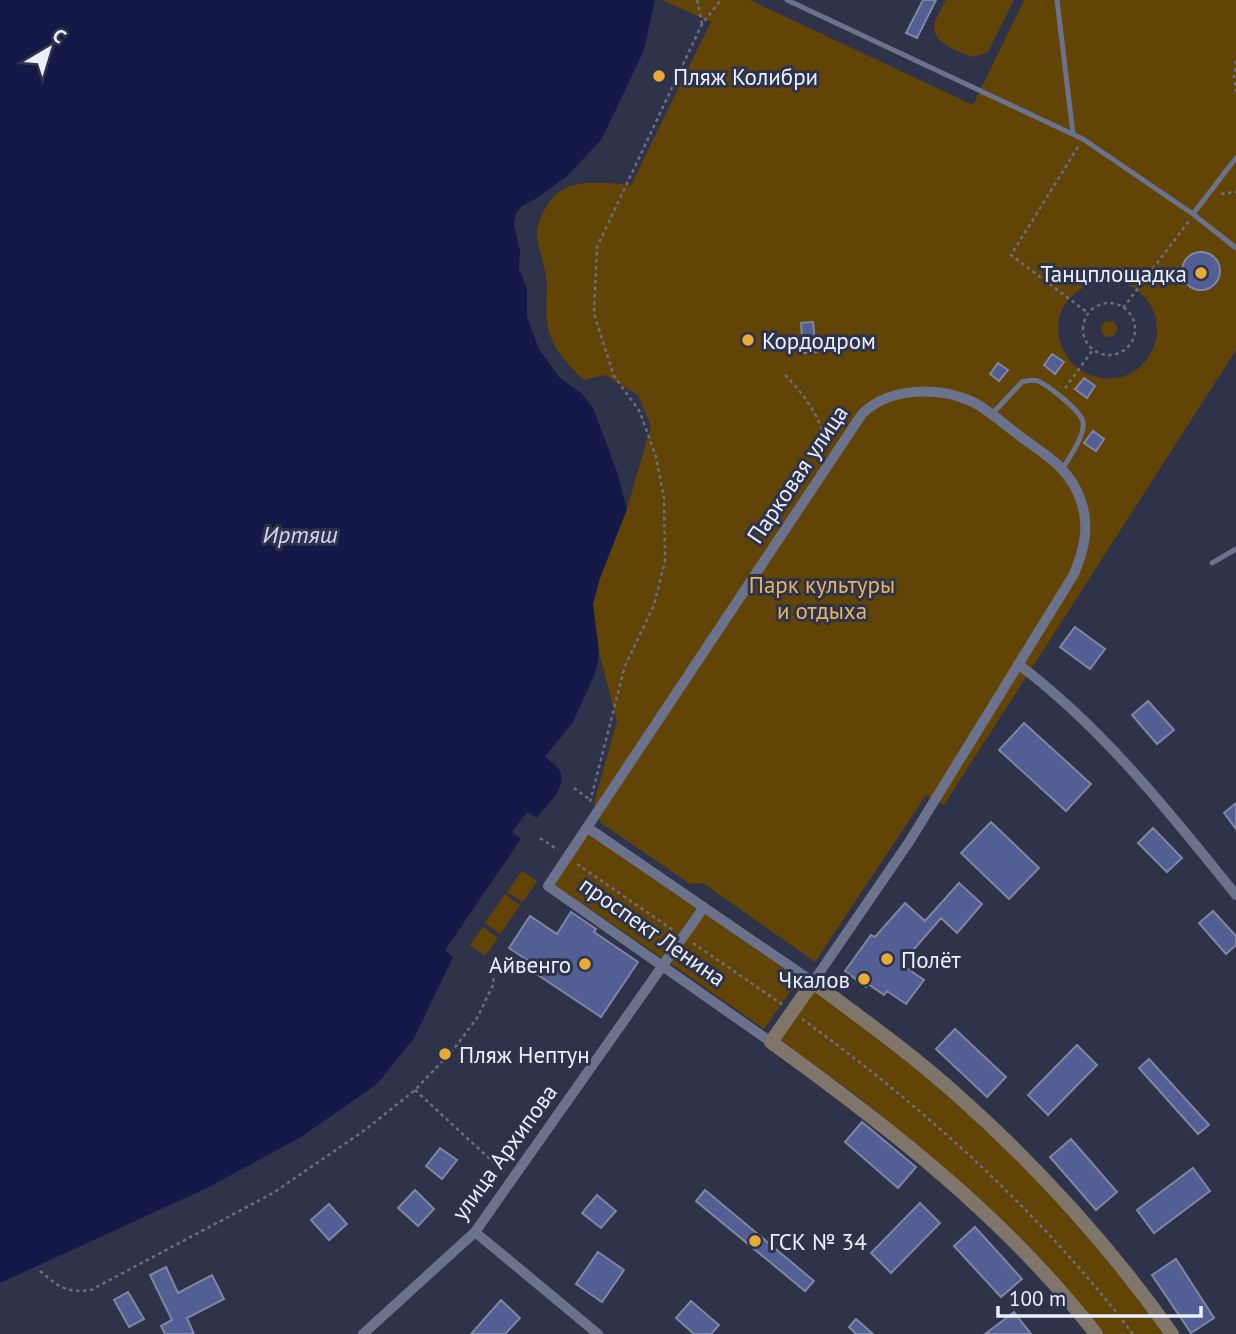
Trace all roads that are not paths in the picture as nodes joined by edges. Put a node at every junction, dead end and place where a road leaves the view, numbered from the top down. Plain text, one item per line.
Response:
1 (788, 0) edge
2 (1057, 0) edge
3 (1073, 134) junction
4 (1236, 158) edge
5 (1194, 214) junction
6 (1236, 248) edge
7 (991, 415) junction
8 (1063, 468) junction
9 (1236, 549) edge
10 (1212, 563) dead end
11 (1018, 664) junction
12 (589, 825) junction
13 (1236, 895) edge
14 (704, 907) junction
15 (662, 965) junction
16 (813, 982) junction
17 (771, 1042) junction
18 (475, 1232) junction
19 (363, 1334) edge
20 (597, 1334) edge
21 (1096, 1334) edge
22 (1172, 1334) edge

1 - 3 lane
2 - 3 lane
3 - 5 lane
4 - 5 lane
5 - 6 lane
7 - 8 street, Парковая улица
7 - 8 lane
7 - 12 street, Парковая улица
8 - 11 street, Парковая улица
9 - 10 lane
11 - 13 street
11 - 16 street, Парковая улица
12 - 14 street, проспект Ленина
12 - 15 street, проспект Ленина
14 - 15 street, улица Архипова
14 - 16 street, проспект Ленина
15 - 17 street, проспект Ленина
15 - 18 street, улица Архипова
16 - 17 street
16 - 22 street, проспект Ленина
17 - 21 street, проспект Ленина
18 - 19 street, улица Архипова
18 - 20 street

